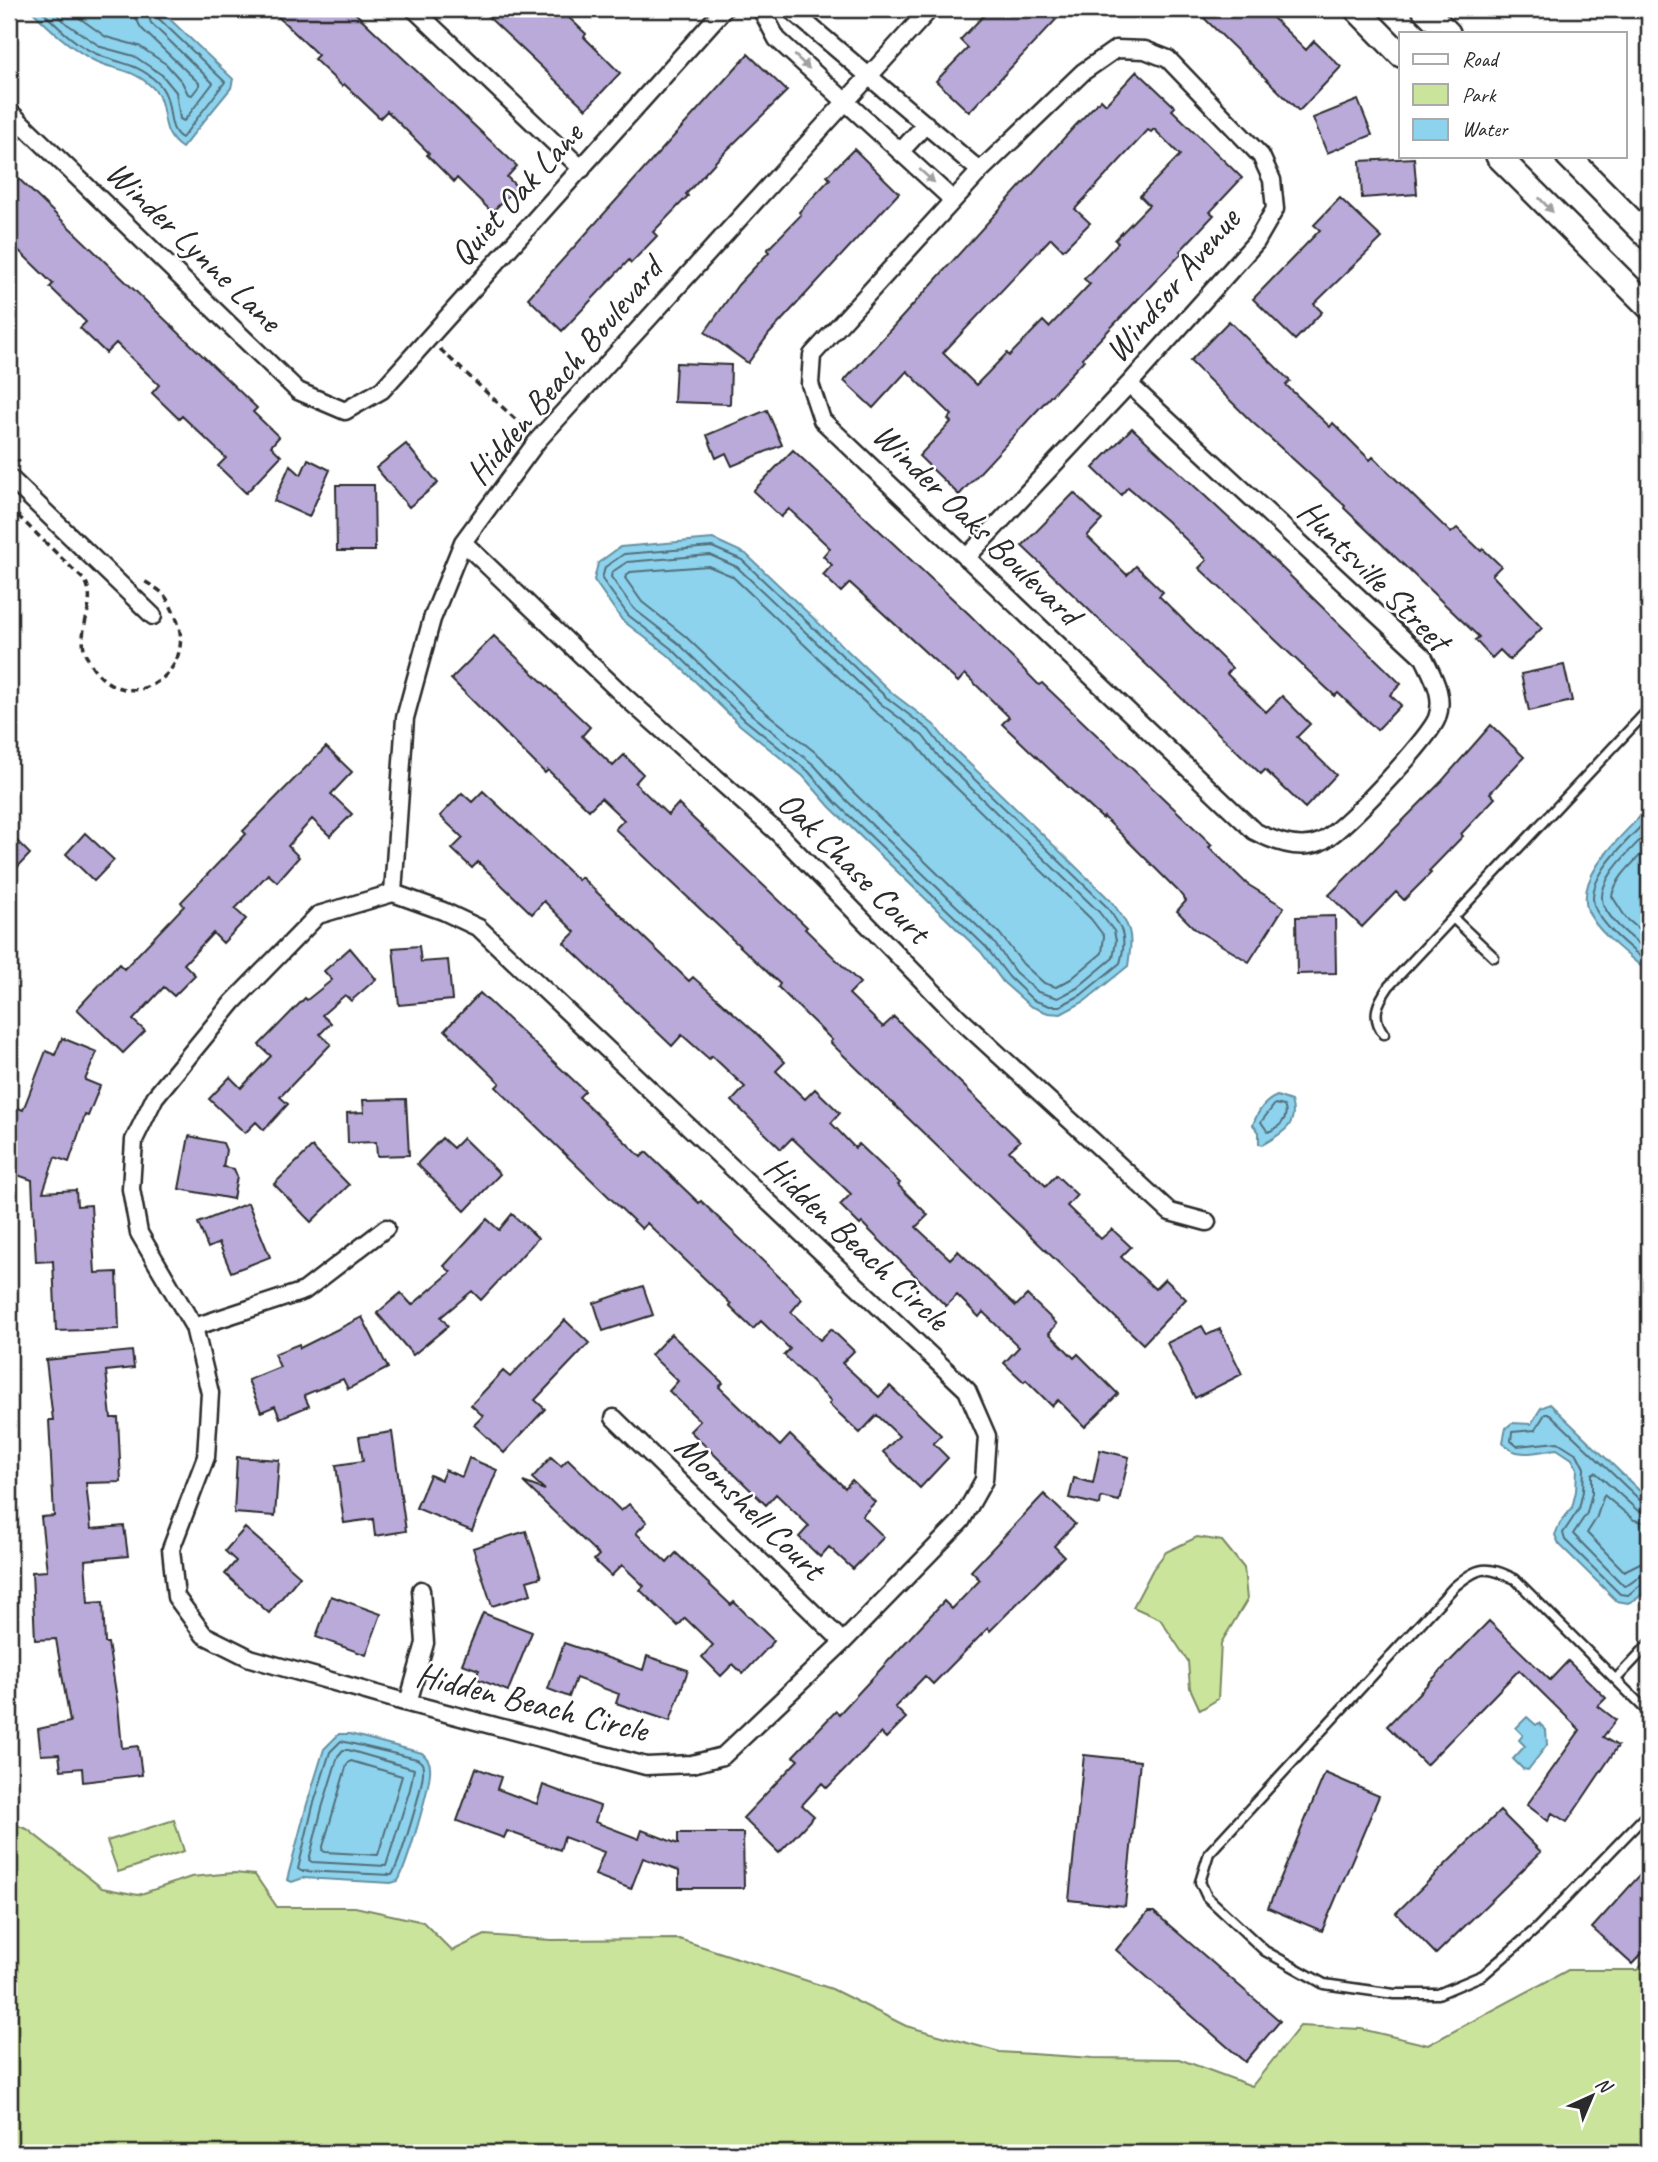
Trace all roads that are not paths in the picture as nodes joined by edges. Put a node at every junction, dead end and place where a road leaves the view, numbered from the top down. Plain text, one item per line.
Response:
1 (414, 9) edge
2 (724, 9) edge
3 (761, 9) edge
4 (790, 9) edge
5 (930, 9) edge
6 (1356, 9) edge
7 (1424, 9) edge
8 (1447, 32) edge
9 (1399, 53) edge
10 (870, 75) junction
11 (844, 102) junction
12 (9, 111) edge
13 (22, 123) junction
14 (926, 124) junction
15 (9, 137) edge
16 (900, 152) junction
17 (1500, 158) edge
18 (1570, 158) edge
19 (582, 169) junction
20 (980, 171) junction
21 (953, 200) junction
22 (1649, 238) edge
23 (1649, 307) edge
24 (1129, 384) junction
25 (345, 411) joint
26 (9, 477) edge
27 (463, 542) junction
28 (966, 558) junction
29 (153, 616) dead end
30 (1649, 709) edge
31 (1299, 845) joint
32 (393, 893) junction
33 (1453, 918) junction
34 (1494, 957) dead end
35 (1384, 1034) dead end
36 (1207, 1222) dead end
37 (386, 1228) dead end
38 (194, 1327) junction
39 (614, 1418) dead end
40 (422, 1590) dead end
41 (842, 1642) junction
42 (1649, 1644) edge
43 (1617, 1678) junction
44 (408, 1703) junction
45 (1649, 1713) edge
46 (1649, 1812) edge

1 - 19 street
2 - 19 street, Quiet Oak Lane
3 -> 11 street
4 - 10 street
5 - 10 street, Hidden Beach Boulevard
6 - 9 main road
7 - 8 main road
10 - 11 street, Hidden Beach Boulevard
10 - 14 street
11 - 16 street
11 - 27 street, Hidden Beach Boulevard
12 - 13 street, Winder Lynne Lane
13 - 15 street
13 - 25 street, Winder Lynne Lane
14 - 16 street
14 - 20 street
16 -> 21 street
17 -> 23 main road
18 - 22 main road
19 - 25 street, Quiet Oak Lane
20 - 21 street, Winder Oaks Boulevard
20 - 24 street, Windsor Avenue
21 - 28 street, Winder Oaks Boulevard
24 - 28 street, Windsor Avenue
24 - 31 street, Huntsville Street
26 - 29 street
27 - 32 street, Hidden Beach Boulevard
27 - 36 street, Oak Chase Court
28 - 31 street, Winder Oaks Boulevard
30 - 33 lane
32 - 38 street, Hidden Beach Circle
32 - 41 street, Hidden Beach Circle
33 - 34 lane
33 - 35 lane
37 - 38 street
38 - 44 street, Hidden Beach Circle
39 - 41 street, Moonshell Court
40 - 44 street
41 - 44 street, Hidden Beach Circle
42 - 43 lane
43 - 45 lane
43 - 46 lane

